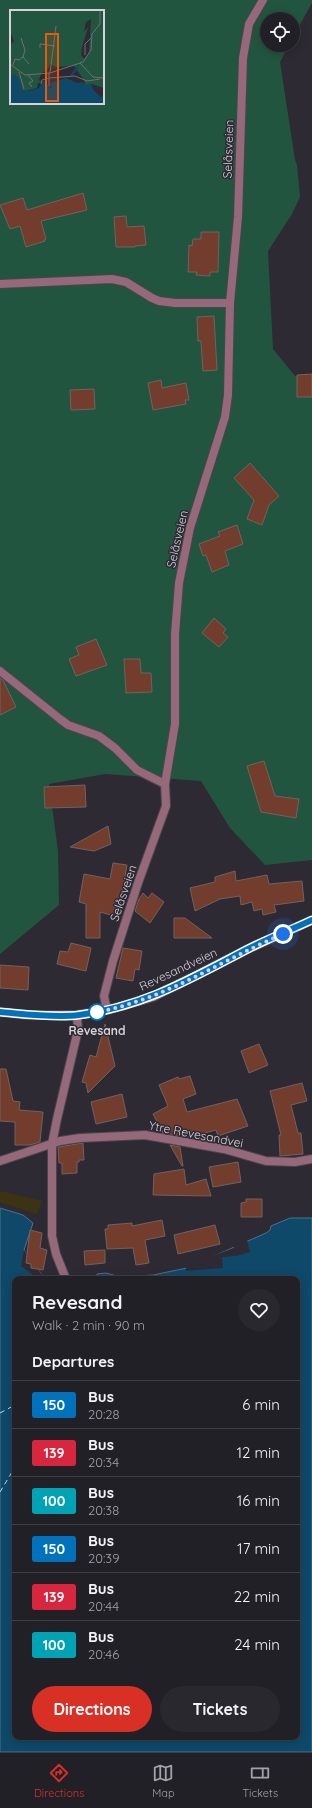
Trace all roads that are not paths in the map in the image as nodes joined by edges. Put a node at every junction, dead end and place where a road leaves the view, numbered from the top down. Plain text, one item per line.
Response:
1 (263, 0) edge
2 (0, 284) edge
3 (230, 303) junction
4 (0, 671) edge
5 (164, 784) junction
6 (312, 920) edge
7 (107, 1010) junction
8 (0, 1012) edge
9 (78, 1015) junction
10 (52, 1144) junction
11 (312, 1159) edge
12 (0, 1161) edge
13 (65, 1276) edge

1 - 3 street, Selåsveien
2 - 3 street
3 - 5 street, Selåsveien
4 - 5 street
5 - 7 street, Selåsveien
6 - 7 main road, Revesandveien
7 - 9 main road, Revesandveien
8 - 9 main road, Revesandveien
9 - 10 street
10 - 11 street, Ytre Revesandvei
10 - 12 street, Ytre Revesandvei
10 - 13 street

